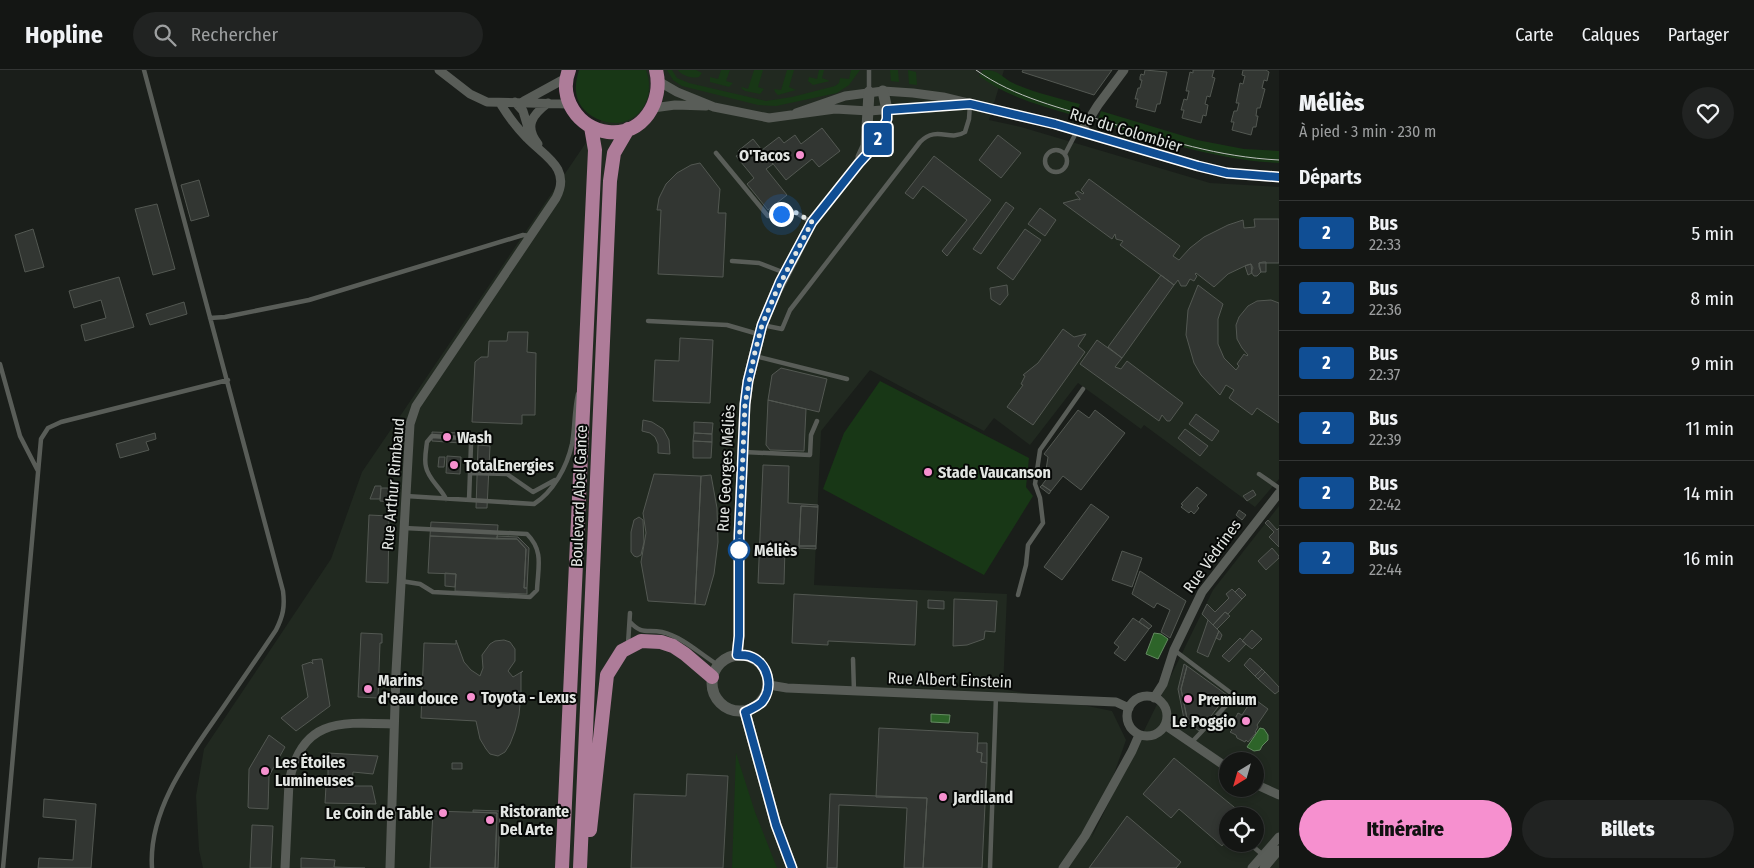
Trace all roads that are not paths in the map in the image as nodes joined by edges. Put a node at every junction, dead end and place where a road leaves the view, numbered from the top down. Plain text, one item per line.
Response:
1 (144, 70) edge
2 (440, 70) edge
3 (870, 70) edge
4 (1124, 70) edge
5 (568, 74) edge
6 (657, 75) edge
7 (883, 91) junction
8 (869, 92) junction
9 (519, 102) junction
10 (500, 103) junction
11 (548, 103) junction
12 (569, 104) junction
13 (968, 104) junction
14 (714, 106) junction
15 (652, 108) junction
16 (887, 110) junction
17 (869, 111) junction
18 (796, 113) junction
19 (591, 127) junction
20 (628, 129) junction
21 (1079, 131) junction
22 (533, 137) junction
23 (544, 152) junction
24 (716, 153) dead end
25 (1065, 154) junction
26 (859, 163) junction
27 (1279, 177) edge
28 (812, 222) junction
29 (531, 236) junction
30 (732, 261) dead end
31 (785, 273) junction
32 (210, 318) junction
33 (648, 321) dead end
34 (761, 330) junction
35 (754, 356) junction
36 (0, 364) edge
37 (584, 369) junction
38 (847, 379) dead end
39 (228, 380) junction
40 (1083, 389) dead end
41 (817, 421) dead end
42 (744, 452) junction
43 (38, 472) junction
44 (470, 473) junction
45 (1260, 474) dead end
46 (557, 480) junction
47 (1279, 488) edge
48 (1279, 493) edge
49 (410, 496) junction
50 (446, 499) junction
51 (469, 500) junction
52 (404, 528) junction
53 (401, 581) junction
54 (1018, 595) dead end
55 (630, 613) dead end
56 (630, 622) junction
57 (628, 647) junction
58 (1174, 650) junction
59 (737, 655) junction
60 (853, 659) dead end
61 (715, 671) junction
62 (768, 685) junction
63 (854, 690) junction
64 (996, 696) junction
65 (1154, 698) junction
66 (1129, 708) junction
67 (745, 712) junction
68 (394, 724) junction
69 (1165, 725) junction
70 (1139, 734) junction
71 (1191, 743) junction
72 (1219, 762) edge
73 (1264, 788) edge
74 (1279, 795) edge
75 (1279, 837) edge
76 (1279, 850) edge
77 (1259, 852) edge
78 (1263, 855) junction
79 (3, 868) edge
80 (152, 868) edge
81 (285, 868) edge
82 (390, 868) edge
83 (562, 868) edge
84 (580, 868) edge
85 (584, 868) edge
86 (792, 868) edge
87 (990, 868) edge
88 (1063, 868) edge
89 (1252, 868) edge
90 (1264, 868) edge

1 - 32 lane
2 - 10 street
3 - 8 lane
4 - 21 street
5 - 9 street
5 - 12 main road
6 - 14 street, Rue du Colombier
6 - 15 main road
7 - 8 street, Rue du Colombier
7 - 13 street, Rue du Colombier
7 - 16 street, Rue Georges Méliès
8 - 17 street, Rue Georges Méliès
8 - 18 street, Rue du Colombier
9 - 10 street
9 - 11 street
9 - 22 street, Rue Arthur Rimbaud
10 - 23 street, Rue Arthur Rimbaud
11 - 12 street
11 - 22 street
12 - 19 main road
13 - 16 street, Rue du Colombier
13 - 21 street, Rue du Colombier
13 - 34 lane
14 - 15 street, Rue du Colombier
14 - 18 street, Rue du Colombier
15 - 20 main road
16 - 17 street, Rue du Colombier
16 - 26 street, Rue Georges Méliès
17 - 18 street, Rue du Colombier
17 - 26 street, Rue Georges Méliès
19 - 20 main road
19 - 37 main road, Boulevard Abel Gance
20 - 84 main road, Boulevard Abel Gance
21 - 25 lane
21 - 27 street, Rue du Colombier
22 - 23 street, Rue Arthur Rimbaud
23 - 29 street, Rue Arthur Rimbaud
24 - 28 lane
25 - 25 lane
26 - 28 street, Rue Georges Méliès
28 - 31 street, Rue Georges Méliès
29 - 32 lane
29 - 49 street, Rue Arthur Rimbaud
30 - 31 lane
31 - 34 street, Rue Georges Méliès
32 - 39 lane
33 - 34 lane
34 - 35 street, Rue Georges Méliès
35 - 38 lane
35 - 42 street, Rue Georges Méliès
36 - 43 lane
37 - 46 lane
37 - 83 main road, Boulevard Abel Gance
39 - 43 lane
39 - 80 lane
40 - 54 lane
41 - 42 lane
42 - 59 street, Rue Georges Méliès
43 - 79 lane
44 - 46 lane
44 - 50 lane
44 - 51 lane
45 - 47 lane
46 - 51 lane
48 - 58 street, Rue Védrines
49 - 50 lane
49 - 52 street, Rue Arthur Rimbaud
50 - 51 lane
52 - 53 street, Rue Arthur Rimbaud
52 - 53 lane
53 - 68 street, Rue Arthur Rimbaud
55 - 56 lane
56 - 57 lane
56 - 61 lane
57 - 61 main road
57 - 85 main road
58 - 65 street, Rue Védrines
58 - 71 lane
59 - 61 street
59 - 62 street
60 - 63 lane
61 - 67 street
62 - 63 street, Rue Albert Einstein
62 - 67 street
63 - 64 street, Rue Albert Einstein
64 - 66 street, Rue Albert Einstein
64 - 87 lane
65 - 66 street
65 - 69 street
66 - 70 street
67 - 86 street
68 - 81 street
68 - 82 street, Rue Arthur Rimbaud
69 - 70 street
69 - 71 street
70 - 88 street
71 - 72 street
73 - 74 street
75 - 78 street
76 - 90 street
77 - 78 lane
78 - 89 street

